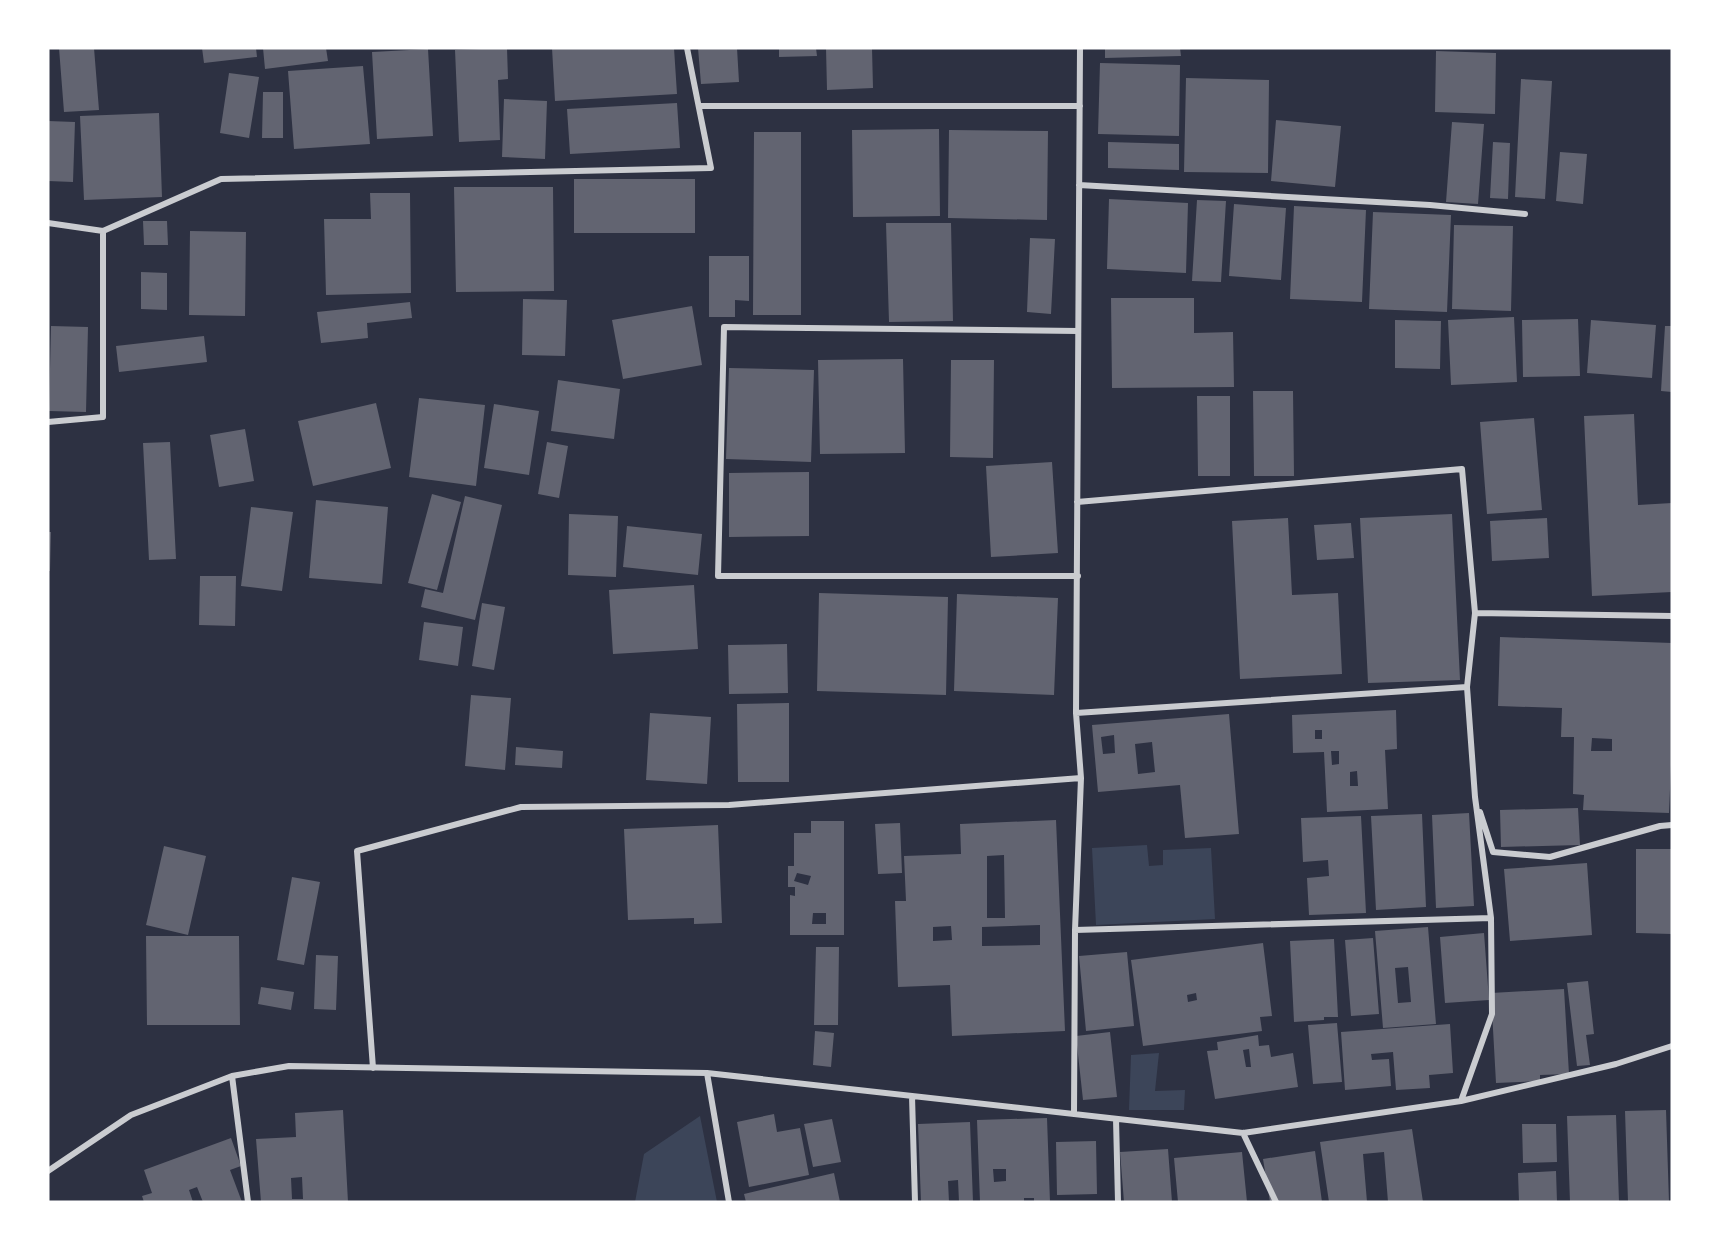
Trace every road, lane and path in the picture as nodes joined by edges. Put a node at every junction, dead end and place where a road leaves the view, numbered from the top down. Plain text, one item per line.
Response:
1 (687, 48) edge
2 (1080, 48) edge
3 (699, 106) junction
4 (1080, 106) junction
5 (1079, 185) junction
6 (1525, 214) dead end
7 (48, 223) edge
8 (103, 231) junction
9 (1078, 330) junction
10 (48, 422) edge
11 (1077, 502) junction
12 (1078, 576) junction
13 (1474, 613) junction
14 (1672, 616) edge
15 (1467, 687) junction
16 (1076, 713) junction
17 (1081, 778) junction
18 (1475, 797) junction
19 (1672, 825) edge
20 (1491, 918) junction
21 (1075, 930) junction
22 (1672, 1046) edge
23 (373, 1068) junction
24 (707, 1073) junction
25 (232, 1076) junction
26 (912, 1096) junction
27 (1461, 1101) junction
28 (1074, 1113) junction
29 (1116, 1119) junction
30 (1242, 1132) junction
31 (48, 1171) edge
32 (248, 1202) edge
33 (729, 1202) edge
34 (915, 1202) edge
35 (1118, 1202) edge
36 (1276, 1202) edge

1 - 3 street
2 - 4 street
3 - 4 street
3 - 8 street
4 - 5 street
5 - 6 street
5 - 9 street
7 - 8 street
8 - 10 street
9 - 11 street
9 - 12 street
11 - 12 street
11 - 13 street
12 - 16 street
13 - 14 street
13 - 15 street
15 - 16 street
15 - 18 street
16 - 17 street
17 - 21 street
17 - 23 street
18 - 19 street
18 - 20 street
20 - 21 street
20 - 27 street
21 - 28 street
22 - 27 street
23 - 24 street
23 - 25 street
24 - 26 street
24 - 33 street
25 - 31 street
25 - 32 street
26 - 28 street
26 - 34 street
27 - 30 street
28 - 29 street
29 - 30 street
29 - 35 street
30 - 36 street

